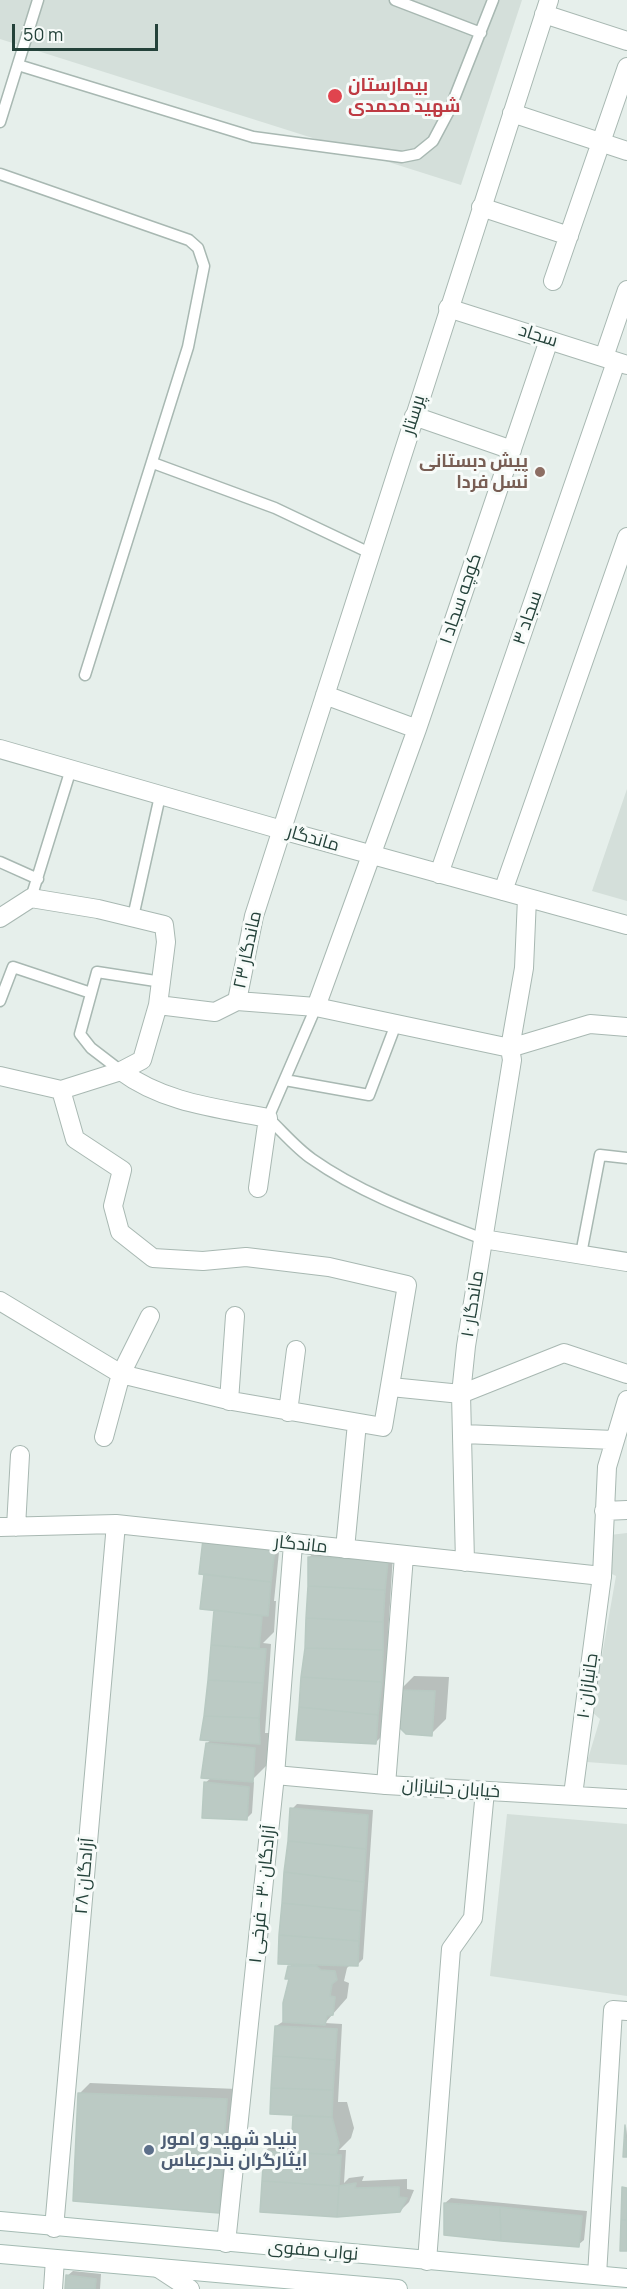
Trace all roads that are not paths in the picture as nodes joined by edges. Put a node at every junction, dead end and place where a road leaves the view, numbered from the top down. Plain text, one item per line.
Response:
1 (38, 0) edge
2 (395, 0) edge
3 (493, 0) edge
4 (547, 7) edge
5 (481, 33) junction
6 (627, 41) edge
7 (18, 65) junction
8 (627, 67) edge
9 (512, 113) junction
10 (0, 122) edge
11 (601, 143) junction
12 (627, 152) edge
13 (0, 174) edge
14 (481, 207) junction
15 (569, 236) junction
16 (553, 281) dead end
17 (627, 290) edge
18 (448, 308) junction
19 (549, 340) junction
20 (616, 361) edge
21 (414, 416) junction
22 (512, 450) junction
23 (153, 463) junction
24 (627, 537) edge
25 (372, 554) junction
26 (85, 675) dead end
27 (325, 695) junction
28 (417, 729) junction
29 (0, 748) edge
30 (71, 769) junction
31 (160, 796) junction
32 (282, 830) junction
33 (371, 856) junction
34 (0, 862) edge
35 (439, 874) junction
36 (38, 879) junction
37 (503, 891) junction
38 (32, 898) junction
39 (527, 898) junction
40 (0, 918) edge
41 (133, 918) junction
42 (627, 925) edge
43 (162, 982) junction
44 (91, 993) junction
45 (0, 1001) edge
46 (237, 1001) junction
47 (158, 1005) junction
48 (316, 1007) junction
49 (396, 1024) junction
50 (627, 1027) edge
51 (510, 1048) junction
52 (121, 1071) junction
53 (0, 1076) edge
54 (285, 1080) junction
55 (61, 1090) junction
56 (268, 1118) junction
57 (627, 1158) edge
58 (258, 1188) dead end
59 (483, 1239) junction
60 (581, 1254) junction
61 (627, 1262) edge
62 (0, 1301) edge
63 (150, 1316) dead end
64 (235, 1316) dead end
65 (296, 1350) dead end
66 (121, 1374) junction
67 (627, 1374) edge
68 (391, 1387) junction
69 (461, 1394) junction
70 (627, 1400) edge
71 (229, 1401) junction
72 (288, 1412) junction
73 (357, 1424) junction
74 (464, 1434) junction
75 (104, 1437) dead end
76 (614, 1440) junction
77 (20, 1455) dead end
78 (604, 1510) junction
79 (627, 1510) edge
80 (116, 1524) junction
81 (8, 1527) edge
82 (293, 1544) junction
83 (345, 1549) junction
84 (404, 1556) junction
85 (465, 1562) junction
86 (602, 1576) junction
87 (275, 1775) junction
88 (386, 1785) junction
89 (485, 1791) junction
90 (573, 1796) junction
91 (627, 1799) edge
92 (620, 2010) edge
93 (0, 2221) edge
94 (54, 2228) junction
95 (226, 2243) junction
96 (0, 2254) edge
97 (55, 2259) junction
98 (427, 2261) junction
99 (158, 2268) junction
100 (597, 2275) junction
101 (627, 2278) edge
102 (258, 2283) edge
103 (53, 2289) edge
104 (190, 2289) edge
105 (398, 2289) edge

1 - 7 lane
2 - 5 lane
3 - 5 lane
4 - 6 street
4 - 9 street, پرستار
5 - 7 lane
7 - 10 lane
8 - 11 street
9 - 11 street
9 - 14 street, پرستار
11 - 12 street
11 - 15 street
13 - 23 lane
14 - 15 street
14 - 18 street, پرستار
15 - 16 street
17 - 20 street, سجاد ۳
18 - 19 street, سجاد
18 - 21 street, پرستار
19 - 20 street, سجاد
19 - 22 street, کوچه سجاد ۱
20 - 35 street, سجاد ۳
21 - 22 street
21 - 25 street, پرستار
22 - 28 street, کوچه سجاد ۱
23 - 25 lane
23 - 26 lane
24 - 37 street
25 - 27 street, پرستار
27 - 28 street
27 - 32 street, پرستار
28 - 33 street, کوچه سجاد ۱
29 - 30 street, ماندگار
30 - 31 street, ماندگار
30 - 36 lane
31 - 32 street, ماندگار
31 - 41 lane
32 - 33 street, ماندگار
32 - 46 street, ماندگار ۲۳
33 - 35 street, ماندگار
33 - 48 street, کوچه سجاد ۱
34 - 36 lane
35 - 37 street, ماندگار
36 - 38 lane
37 - 39 street, ماندگار
38 - 40 street
38 - 41 street
39 - 42 street, ماندگار
39 - 51 street, ماندگار ۱۰
41 - 43 street
43 - 44 lane
43 - 47 street
44 - 45 lane
44 - 52 lane
46 - 47 street, ماندگار ۲۳
46 - 48 street
47 - 52 street
48 - 49 street
48 - 54 lane
49 - 51 street
49 - 54 lane
50 - 51 street
51 - 59 street, ماندگار ۱۰
52 - 55 street
52 - 56 street
53 - 55 street
54 - 56 lane
55 - 68 street
56 - 58 street
56 - 59 lane
57 - 60 lane
59 - 60 street
59 - 69 street, ماندگار ۱۰
60 - 61 street
62 - 66 street
63 - 66 street
64 - 71 street
65 - 72 street
66 - 71 street
66 - 75 street
67 - 69 street
68 - 69 street
68 - 73 street
69 - 74 street, ماندگار ۱۰
70 - 76 street, جانبازان ۱۰
71 - 72 street
72 - 73 street
73 - 83 street
74 - 76 street
74 - 85 street, ماندگار ۱۰
76 - 78 street, جانبازان ۱۰
77 - 81 street
78 - 79 street
78 - 86 street, جانبازان ۱۰
80 - 81 street, ماندگار
80 - 82 street, ماندگار
80 - 94 street, آزادگان ۲۸
82 - 83 street, ماندگار
82 - 87 street, آزادگان ۳۰ - فرخی ۱
83 - 84 street, ماندگار
84 - 85 street, ماندگار
84 - 88 street
85 - 86 street, ماندگار
86 - 90 street, جانبازان ۱۰
87 - 88 street, خیابان جانبازان
87 - 95 street, آزادگان ۳۰ - فرخی ۱
88 - 89 street, خیابان جانبازان
89 - 90 street, خیابان جانبازان
89 - 98 street
90 - 91 street, خیابان جانبازان
92 - 100 street
93 - 94 street, نواب صفوی
94 - 95 street, نواب صفوی
95 - 98 street, نواب صفوی
96 - 97 street, نواب صفوی
97 - 99 street, نواب صفوی
97 - 103 street
98 - 100 street, نواب صفوی
99 - 102 street, نواب صفوی
99 - 104 street
100 - 101 street, نواب صفوی
102 - 105 street, نواب صفوی

